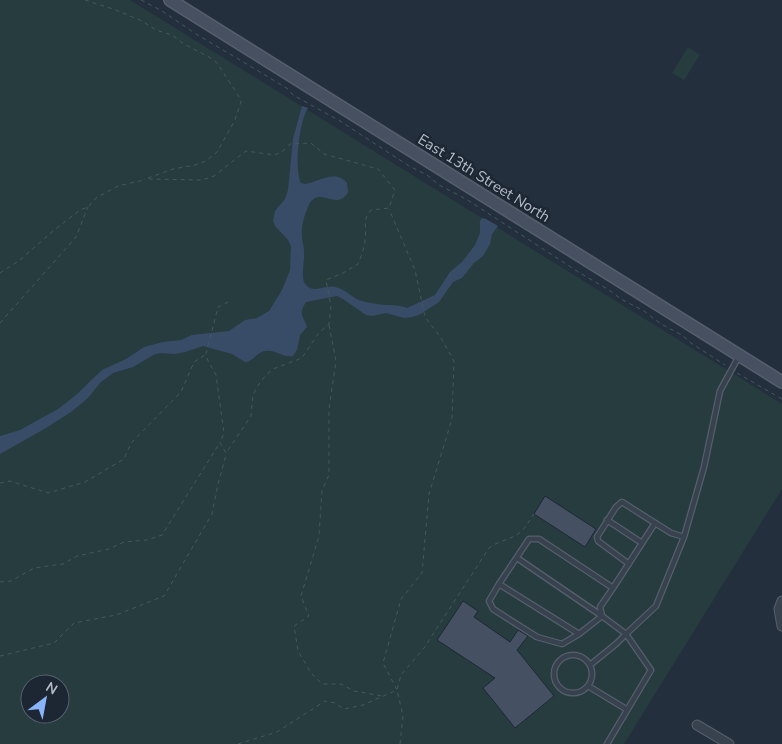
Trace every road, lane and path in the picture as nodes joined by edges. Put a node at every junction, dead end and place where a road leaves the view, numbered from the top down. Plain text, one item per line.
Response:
1 (85, 0) edge
2 (141, 0) edge
3 (170, 0) edge
4 (144, 180) junction
5 (88, 207) junction
6 (389, 208) junction
7 (0, 273) edge
8 (228, 302) dead end
9 (0, 323) edge
10 (329, 324) junction
11 (205, 355) junction
12 (739, 355) junction
13 (732, 369) junction
14 (782, 382) edge
15 (782, 399) edge
16 (220, 443) junction
17 (226, 453) junction
18 (0, 483) edge
19 (534, 514) dead end
20 (607, 520) junction
21 (655, 523) junction
22 (684, 537) junction
23 (642, 543) junction
24 (516, 558) junction
25 (629, 564) junction
26 (0, 582) edge
27 (500, 584) junction
28 (613, 588) junction
29 (782, 601) edge
30 (602, 616) junction
31 (782, 626) edge
32 (580, 634) junction
33 (626, 634) junction
34 (0, 656) edge
35 (590, 665) junction
36 (588, 686) junction
37 (397, 690) junction
38 (384, 696) junction
39 (626, 709) junction
40 (697, 725) dead end
41 (238, 744) edge
42 (400, 744) edge
43 (607, 744) edge
44 (729, 744) edge

1 - 4 path
2 - 13 path
3 - 12 main road, East 13th Street North
4 - 5 path
4 - 6 path
5 - 7 path
5 - 9 path
6 - 10 path
6 - 37 path
8 - 11 path
10 - 17 path
10 - 38 path
11 - 16 path
11 - 18 path
12 - 13 lane
12 - 14 main road, East 13th Street North
13 - 15 path
13 - 22 lane
16 - 17 path
16 - 26 path
17 - 34 path
19 - 37 path
20 - 21 lane
20 - 23 lane
20 - 25 lane
21 - 22 lane
21 - 23 lane
22 - 33 lane
23 - 25 lane
24 - 27 lane
24 - 28 lane
24 - 30 lane
25 - 28 lane
27 - 32 lane
27 - 32 lane
28 - 30 lane
29 - 31 street
30 - 32 lane
30 - 33 lane
33 - 35 lane
33 - 39 lane
35 - 36 lane
35 - 36 lane
36 - 39 lane
37 - 38 path
37 - 42 path
38 - 41 path
39 - 43 lane
40 - 44 street

